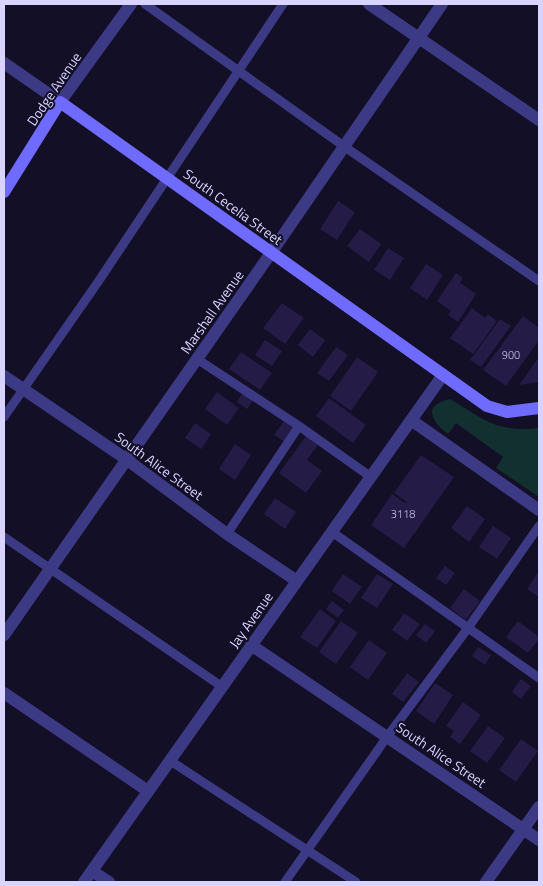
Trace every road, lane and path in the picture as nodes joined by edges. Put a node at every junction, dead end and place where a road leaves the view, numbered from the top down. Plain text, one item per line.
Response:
1 (131, 4) edge
2 (145, 4) edge
3 (283, 4) edge
4 (369, 4) edge
5 (442, 4) edge
6 (418, 38) junction
7 (4, 63) edge
8 (238, 71) junction
9 (60, 102) junction
10 (539, 120) edge
11 (345, 147) junction
12 (167, 178) junction
13 (4, 192) edge
14 (271, 253) junction
15 (539, 281) edge
16 (197, 359) junction
17 (443, 375) junction
18 (4, 376) edge
19 (23, 389) junction
20 (539, 408) edge
21 (4, 417) edge
22 (411, 420) junction
23 (299, 426) junction
24 (126, 460) junction
25 (371, 476) junction
26 (539, 510) edge
27 (539, 526) edge
28 (332, 532) junction
29 (228, 534) junction
30 (4, 537) edge
31 (49, 568) junction
32 (296, 581) junction
33 (468, 628) junction
34 (4, 635) edge
35 (251, 645) junction
36 (539, 678) edge
37 (222, 686) junction
38 (4, 693) edge
39 (387, 737) junction
40 (169, 760) junction
41 (148, 791) junction
42 (539, 807) edge
43 (524, 829) junction
44 (539, 840) edge
45 (308, 851) junction
46 (92, 871) junction
47 (84, 882) edge
48 (109, 882) edge
49 (286, 882) edge
50 (356, 882) edge
51 (486, 882) edge

1 - 9 street, Dodge Avenue
2 - 8 lane
3 - 8 lane
4 - 6 street
5 - 6 street, Marshall Avenue
6 - 10 street
6 - 11 street, Marshall Avenue
7 - 9 street, South Cecelia Street
8 - 11 lane
8 - 12 lane
9 - 12 main road, South Cecelia Street
9 - 13 main road, Dodge Avenue
11 - 14 street, Marshall Avenue
11 - 15 lane
12 - 14 main road, South Cecelia Street
12 - 19 lane
14 - 16 street, Marshall Avenue
14 - 17 main road, South Cecelia Street
16 - 23 lane
16 - 24 street, Marshall Avenue
17 - 20 main road, South Cecelia Street
17 - 22 street, Jay Avenue
18 - 19 street, South Alice Street
19 - 21 lane
19 - 24 street, South Alice Street
22 - 25 street, Jay Avenue
22 - 26 street
23 - 25 lane
23 - 29 lane
24 - 29 street, South Alice Street
24 - 31 street, Marshall Avenue
25 - 28 street, Jay Avenue
27 - 33 lane
28 - 32 street, Jay Avenue
28 - 33 lane
29 - 32 street, South Alice Street
30 - 31 lane
31 - 34 street, Marshall Avenue
31 - 37 lane
32 - 35 street, Jay Avenue
33 - 36 lane
33 - 39 lane
35 - 37 street, Jay Avenue
35 - 39 street, South Alice Street
37 - 40 street, Jay Avenue
38 - 41 street
39 - 43 street, South Alice Street
39 - 45 lane
40 - 41 street, Jay Avenue
40 - 45 lane
41 - 46 street, Jay Avenue
42 - 43 street
43 - 44 street, South Alice Street
43 - 51 street
45 - 49 lane
45 - 50 lane
46 - 47 street, Jay Avenue
46 - 48 street

